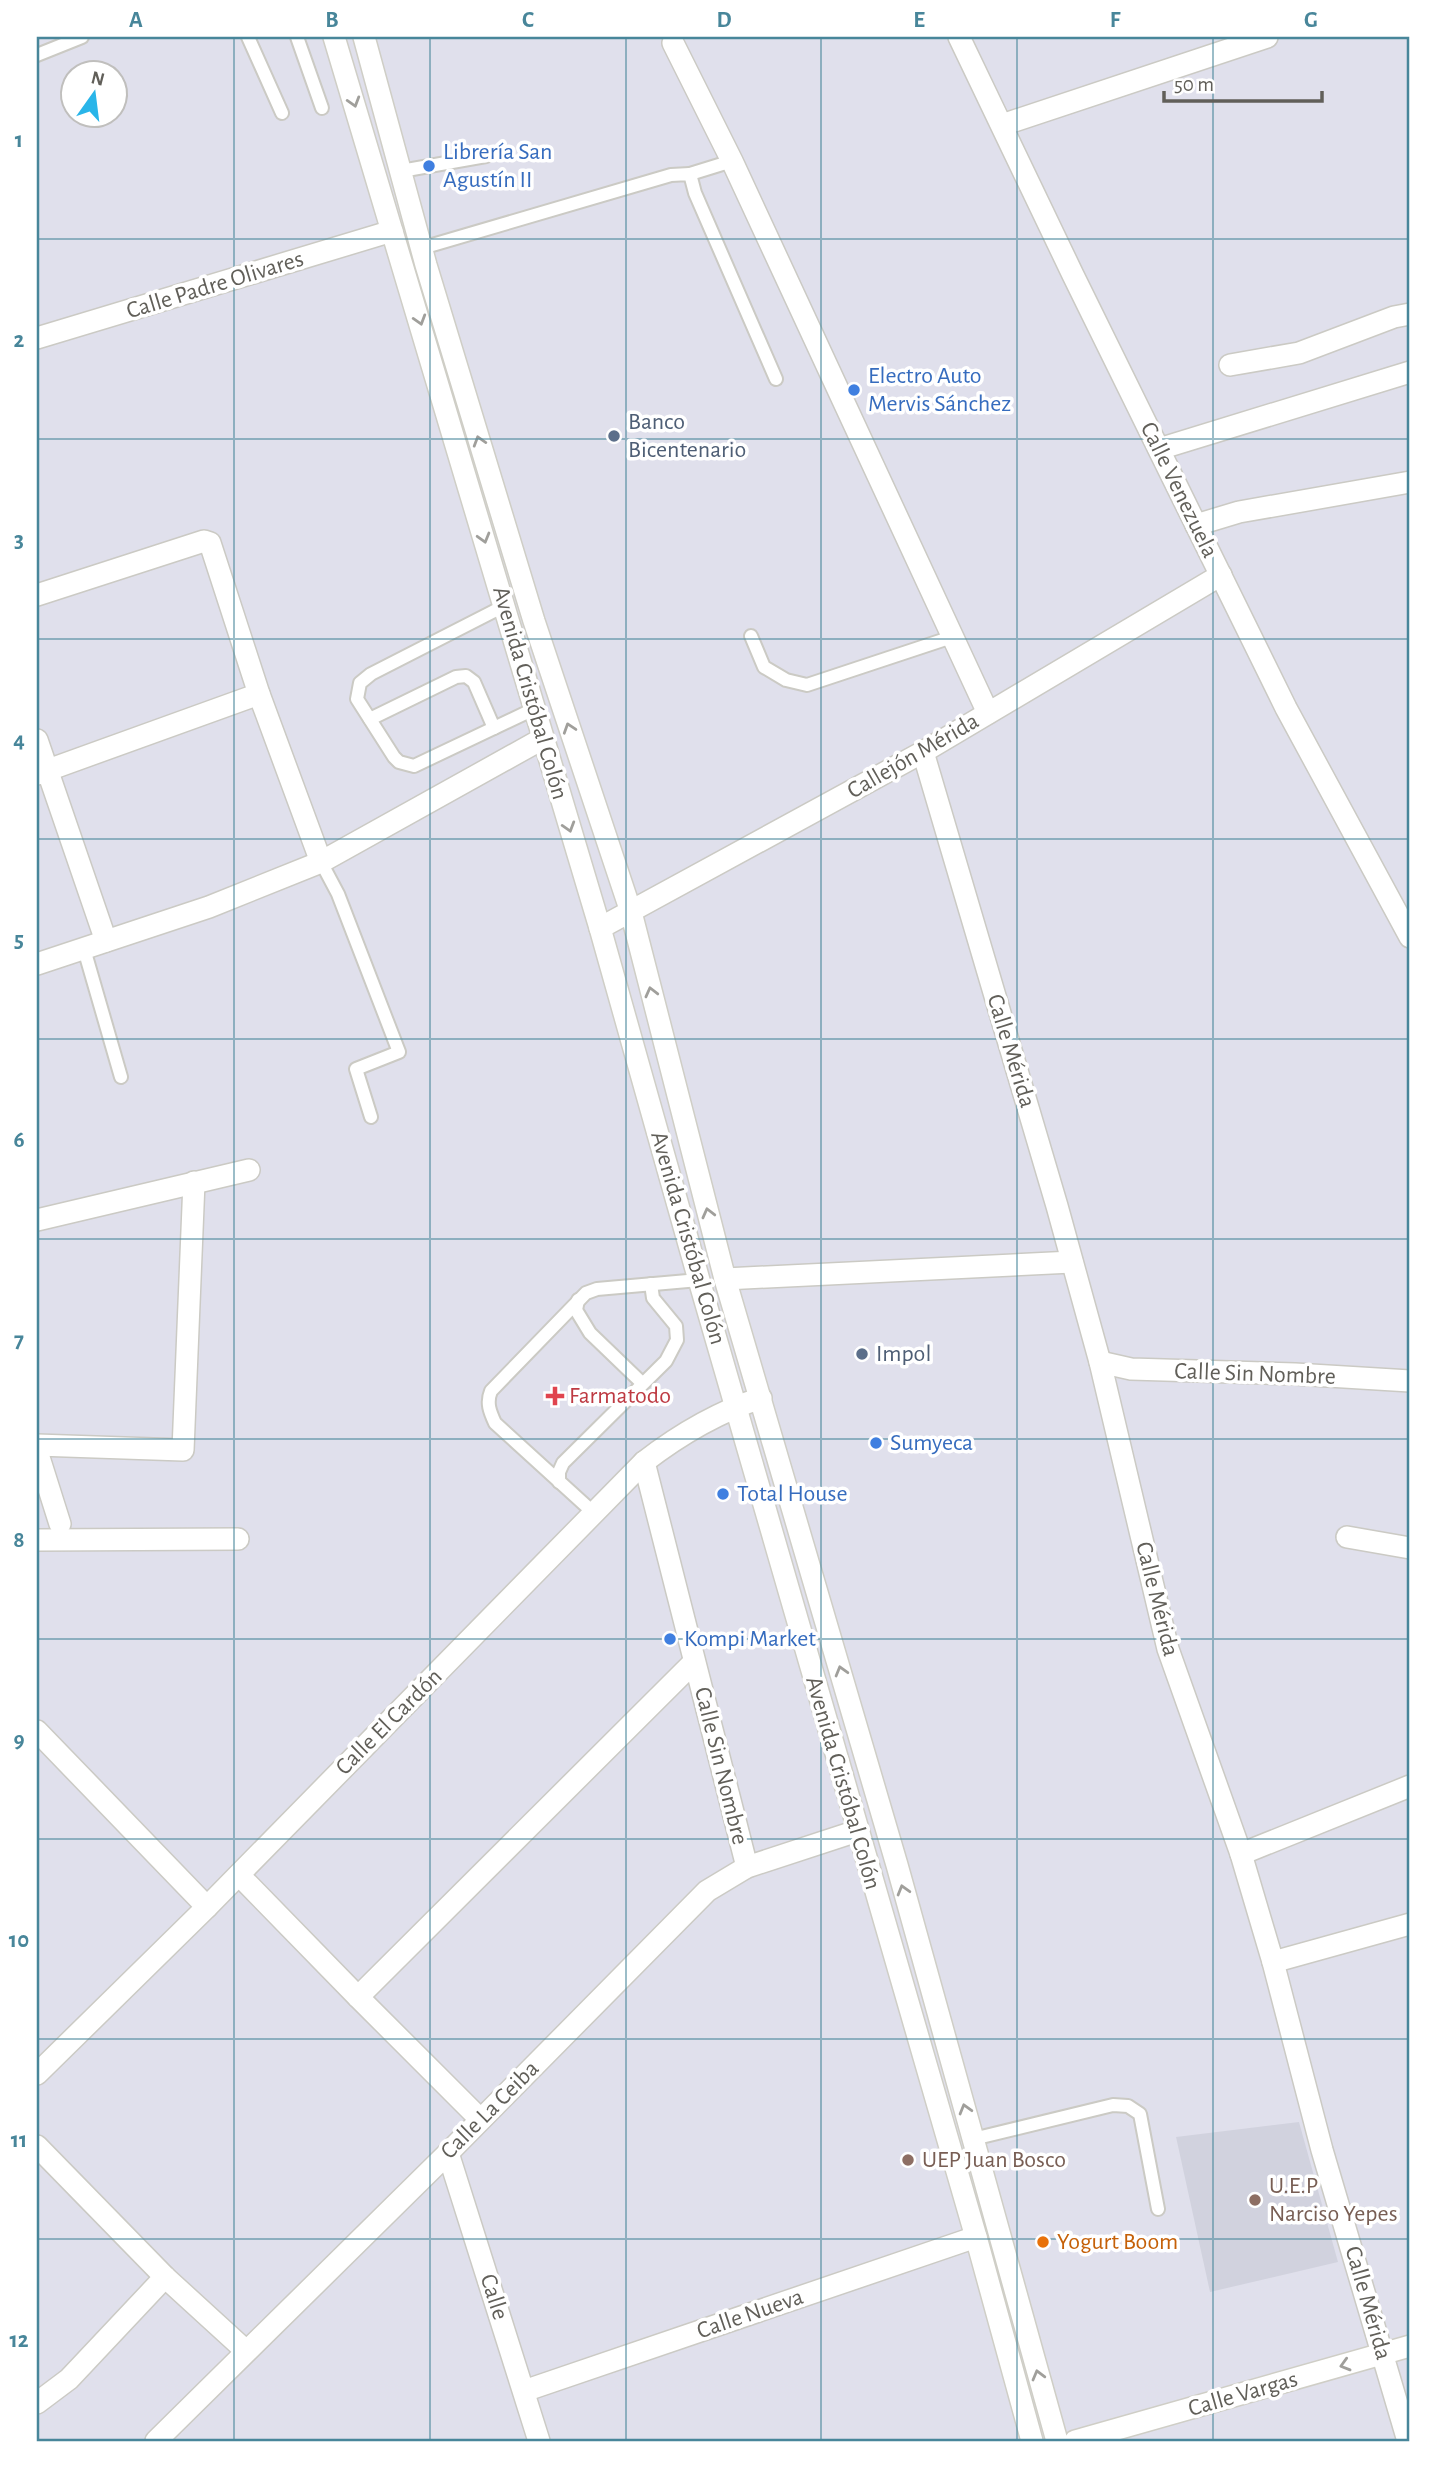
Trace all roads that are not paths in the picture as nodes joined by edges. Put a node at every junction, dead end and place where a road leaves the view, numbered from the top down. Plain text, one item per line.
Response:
1 (82, 37) edge
2 (248, 37) edge
3 (297, 37) edge
4 (334, 37) edge
5 (364, 37) edge
6 (959, 37) edge
7 (1268, 37) edge
8 (673, 43) dead end
9 (37, 55) edge
10 (322, 108) dead end
11 (282, 113) dead end
12 (1002, 125) junction
13 (486, 156) dead end
14 (732, 161) junction
15 (401, 171) junction
16 (690, 174) junction
17 (392, 231) junction
18 (422, 248) junction
19 (1410, 313) edge
20 (37, 338) edge
21 (1230, 365) dead end
22 (1410, 372) edge
23 (776, 379) dead end
24 (1159, 449) junction
25 (1410, 482) edge
26 (1196, 525) junction
27 (1221, 575) junction
28 (37, 594) edge
29 (504, 606) junction
30 (751, 636) dead end
31 (952, 637) junction
32 (259, 694) junction
33 (534, 709) junction
34 (988, 713) junction
35 (370, 719) junction
36 (494, 728) junction
37 (542, 739) junction
38 (37, 740) edge
39 (923, 752) junction
40 (42, 772) edge
41 (321, 862) junction
42 (631, 912) junction
43 (600, 928) junction
44 (1410, 937) edge
45 (106, 941) junction
46 (85, 948) junction
47 (37, 964) edge
48 (121, 1077) dead end
49 (371, 1117) dead end
50 (249, 1170) dead end
51 (194, 1182) junction
52 (37, 1220) edge
53 (1072, 1262) junction
54 (725, 1279) junction
55 (699, 1280) junction
56 (651, 1284) junction
57 (578, 1300) junction
58 (1100, 1363) junction
59 (1410, 1381) edge
60 (642, 1383) junction
61 (761, 1398) junction
62 (736, 1406) junction
63 (37, 1445) edge
64 (37, 1451) edge
65 (644, 1462) junction
66 (559, 1482) junction
67 (594, 1514) junction
68 (60, 1524) dead end
69 (1347, 1538) dead end
70 (238, 1539) dead end
71 (37, 1540) edge
72 (1410, 1548) edge
73 (694, 1662) junction
74 (37, 1731) edge
75 (1410, 1786) edge
76 (856, 1831) junction
77 (1241, 1854) junction
78 (747, 1867) junction
79 (239, 1875) junction
80 (207, 1907) junction
81 (1410, 1924) edge
82 (1273, 1962) junction
83 (358, 1997) junction
84 (37, 2074) edge
85 (480, 2119) junction
86 (973, 2139) junction
87 (37, 2146) edge
88 (448, 2153) junction
89 (1158, 2209) dead end
90 (976, 2237) junction
91 (165, 2277) junction
92 (1410, 2346) edge
93 (246, 2351) junction
94 (1382, 2354) junction
95 (524, 2391) junction
96 (37, 2403) edge
97 (156, 2441) edge
98 (540, 2441) edge
99 (1032, 2441) edge
100 (1057, 2441) edge
101 (1075, 2441) edge
102 (1408, 2441) edge

1 - 9 lane
2 - 11 lane
3 - 10 lane
4 -> 17 street, Avenida Cristóbal Colón
5 - 15 street, Avenida Cristóbal Colón
6 - 12 street, Calle Venezuela
7 - 12 street
8 - 14 street
12 - 24 street, Calle Venezuela
13 - 15 lane
14 - 16 lane
14 - 31 street
15 - 18 street, Avenida Cristóbal Colón
16 - 18 lane
16 - 23 lane
17 - 20 street, Calle Padre Olivares
17 -> 29 street, Avenida Cristóbal Colón
42 -> 18 street, Avenida Cristóbal Colón
19 - 21 street
22 - 24 street
24 - 26 street, Calle Venezuela
25 - 26 street
26 - 27 street, Calle Venezuela
27 - 34 street, Callejón Mérida
27 - 44 street, Calle Venezuela
28 - 32 street
29 - 33 street, Avenida Cristóbal Colón
29 - 35 lane
30 - 31 lane
31 - 34 street
32 - 40 street
32 - 41 street
33 - 36 lane
33 - 37 street, Avenida Cristóbal Colón
34 - 39 street, Callejón Mérida
35 - 36 lane
35 - 36 lane
37 - 41 street
37 -> 43 street, Avenida Cristóbal Colón
38 - 40 street
39 - 42 street, Callejón Mérida
39 - 53 street, Calle Mérida
40 - 45 street
41 - 45 street
41 - 49 lane
42 - 43 street, Callejón Mérida
54 -> 42 street, Avenida Cristóbal Colón
43 - 55 street, Avenida Cristóbal Colón
45 - 46 street
46 - 47 street
46 - 48 lane
50 - 51 street
51 - 52 street
51 - 63 street
53 - 54 street
53 - 58 street, Calle Mérida
54 - 61 street, Avenida Cristóbal Colón
55 - 56 lane
55 - 62 street, Avenida Cristóbal Colón
56 - 57 lane
56 - 60 lane
57 - 60 lane
57 - 66 lane
58 - 59 street, Calle Sin Nombre
58 - 77 street, Calle Mérida
60 - 66 lane
61 - 62 street, Calle El Cardón
86 -> 61 street, Avenida Cristóbal Colón
62 - 65 street, Calle El Cardón
62 - 76 street, Avenida Cristóbal Colón
64 - 68 street
65 - 67 street, Calle El Cardón
65 - 73 street, Calle Sin Nombre
66 - 67 lane
67 - 79 street, Calle El Cardón
69 - 72 street
70 - 71 street
73 - 78 street, Calle Sin Nombre
73 - 83 street
74 - 80 street
75 - 77 street
76 - 78 street, Calle La Ceiba
76 - 90 street, Avenida Cristóbal Colón
77 - 82 street, Calle Mérida
78 - 85 street, Calle La Ceiba
79 - 80 street, Calle El Cardón
79 - 83 street
80 - 84 street, Calle El Cardón
81 - 82 street
82 - 94 street, Calle Mérida
83 - 85 street
85 - 88 street, Calle La Ceiba
86 - 89 lane
100 -> 86 street, Avenida Cristóbal Colón
87 - 91 street
88 - 93 street, Calle La Ceiba
88 - 95 street, Calle
90 - 95 street, Calle Nueva
90 - 99 street, Avenida Cristóbal Colón
91 - 93 street
91 - 96 street
92 - 94 street, Calle Vargas
93 - 97 street, Calle La Ceiba
94 -> 101 street, Calle Vargas
94 - 102 street, Calle Mérida
95 - 98 street, Calle

